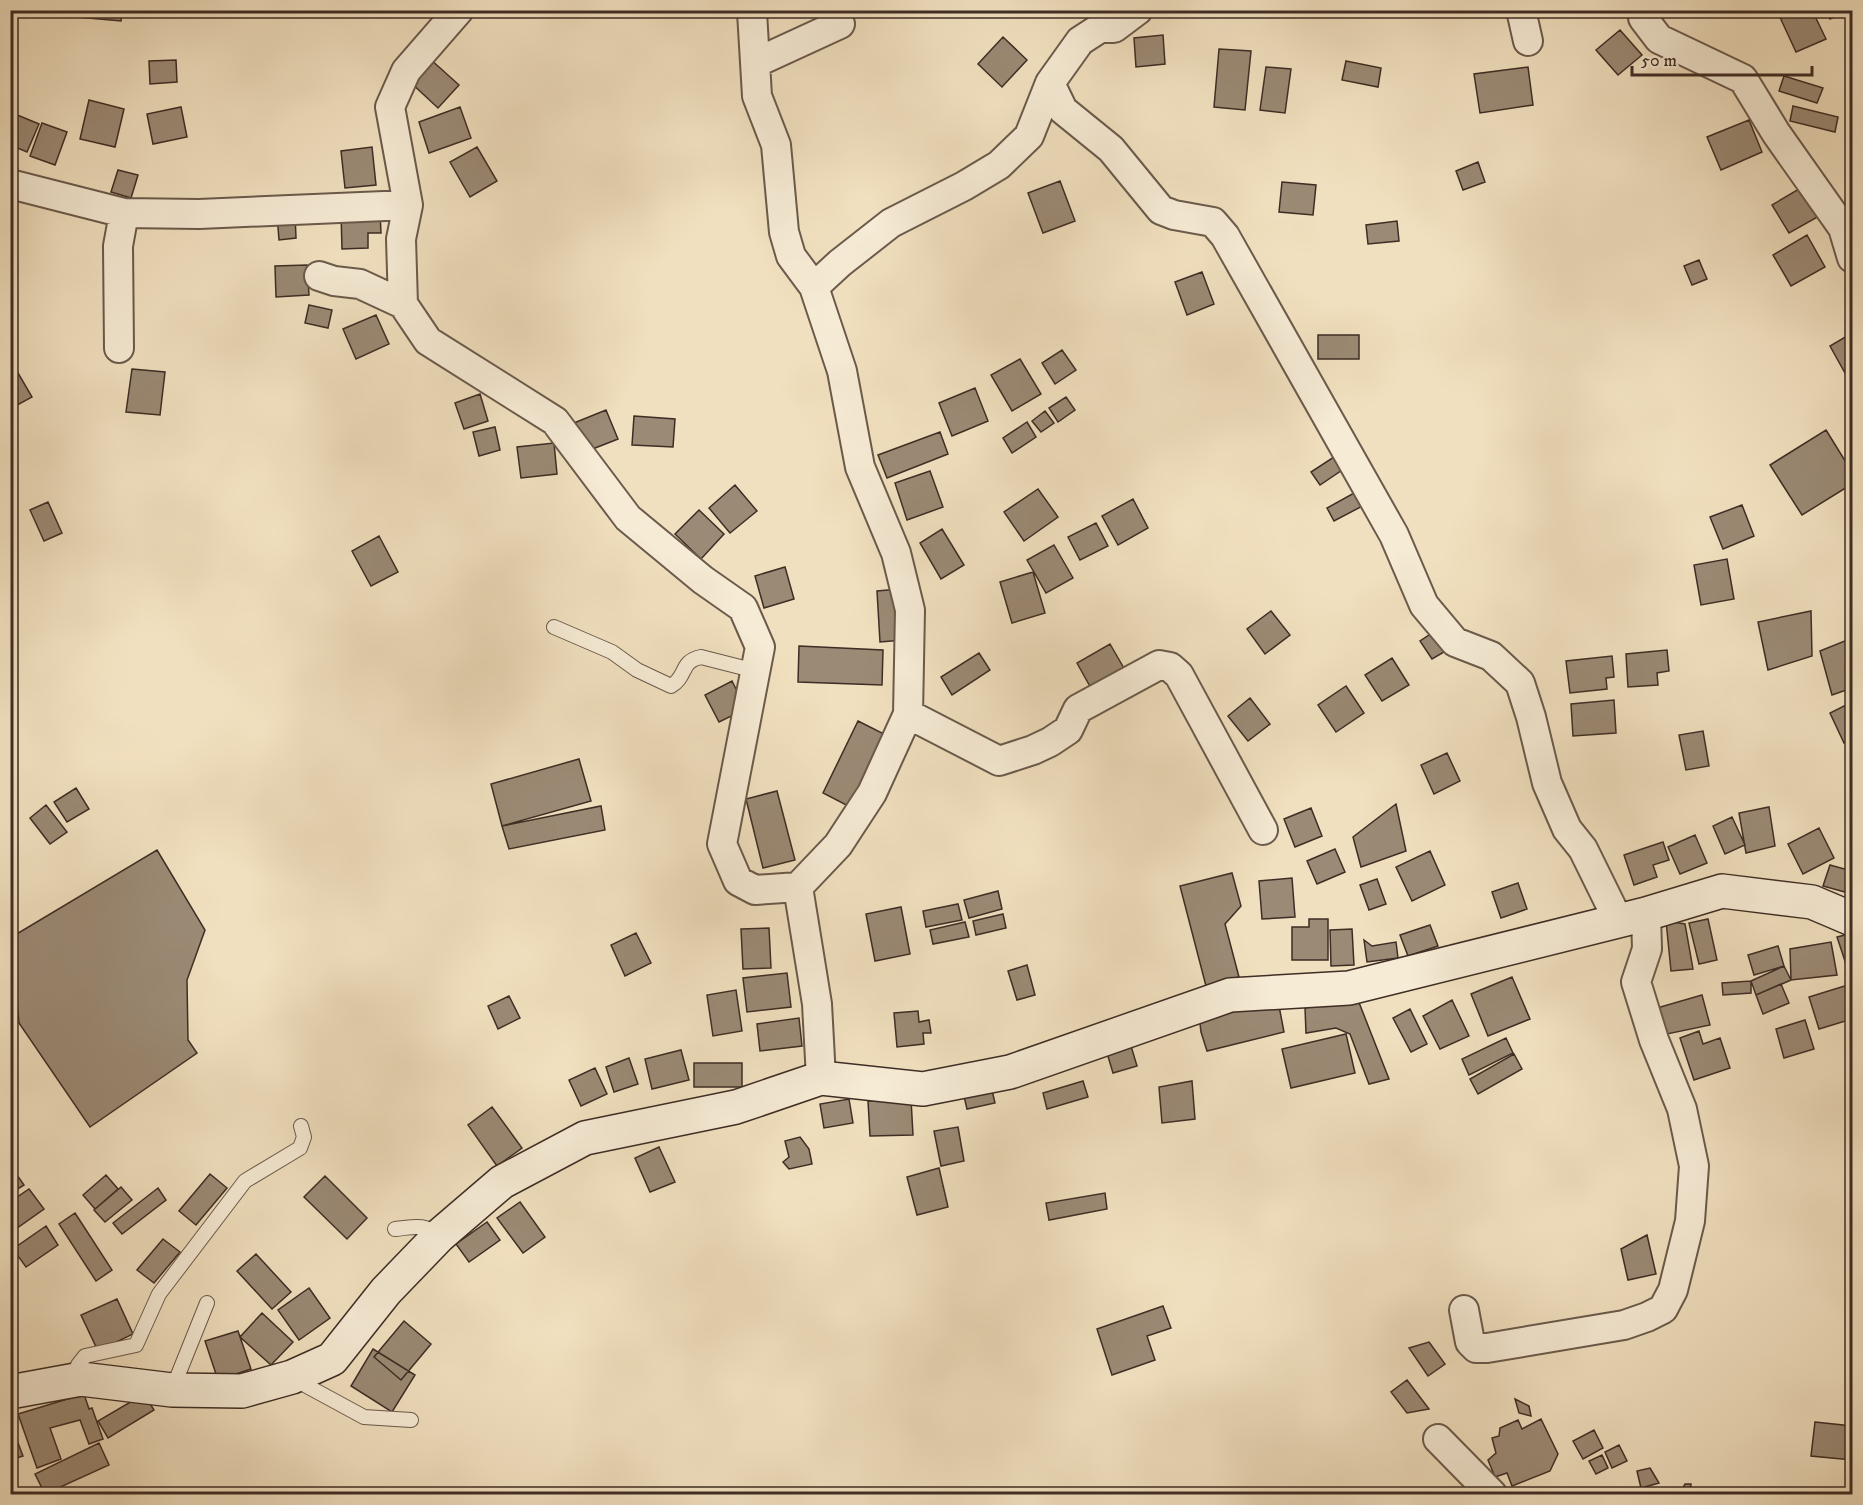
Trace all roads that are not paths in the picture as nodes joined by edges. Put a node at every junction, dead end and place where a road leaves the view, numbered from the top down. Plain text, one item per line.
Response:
1 (459, 10) edge
2 (1138, 10) edge
3 (1521, 10) edge
4 (1643, 10) edge
5 (752, 12) dead end
6 (840, 24) dead end
7 (1528, 41) dead end
8 (755, 63) junction
9 (1050, 83) junction
10 (10, 184) edge
11 (408, 205) junction
12 (124, 213) junction
13 (1852, 258) edge
14 (319, 276) dead end
15 (814, 287) junction
16 (403, 304) junction
17 (119, 348) dead end
18 (554, 627) dead end
19 (756, 671) junction
20 (908, 714) junction
21 (1263, 830) dead end
22 (798, 887) junction
23 (1632, 917) junction
24 (1852, 919) edge
25 (821, 1077) junction
26 (301, 1126) dead end
27 (395, 1229) dead end
28 (439, 1236) junction
29 (207, 1303) dead end
30 (1464, 1310) dead end
31 (292, 1377) junction
32 (81, 1379) junction
33 (172, 1390) junction
34 (10, 1392) edge
35 (411, 1420) dead end
36 (1438, 1439) dead end
37 (1492, 1494) edge

1 - 11 street
2 - 9 street
3 - 7 street
4 - 13 street
5 - 8 street
6 - 8 street
8 - 15 street
9 - 15 street
9 - 23 street
10 - 12 street
11 - 12 street
11 - 16 street
12 - 17 street
14 - 16 street
15 - 20 street
16 - 19 street
18 - 19 lane
19 - 22 street
20 - 21 street
20 - 22 street
22 - 25 street
23 - 24 street
23 - 25 street
23 - 30 street
25 - 28 street
26 - 32 lane
27 - 28 lane
28 - 31 street
29 - 33 lane
31 - 33 street
31 - 35 lane
32 - 33 street
32 - 34 street
36 - 37 street

